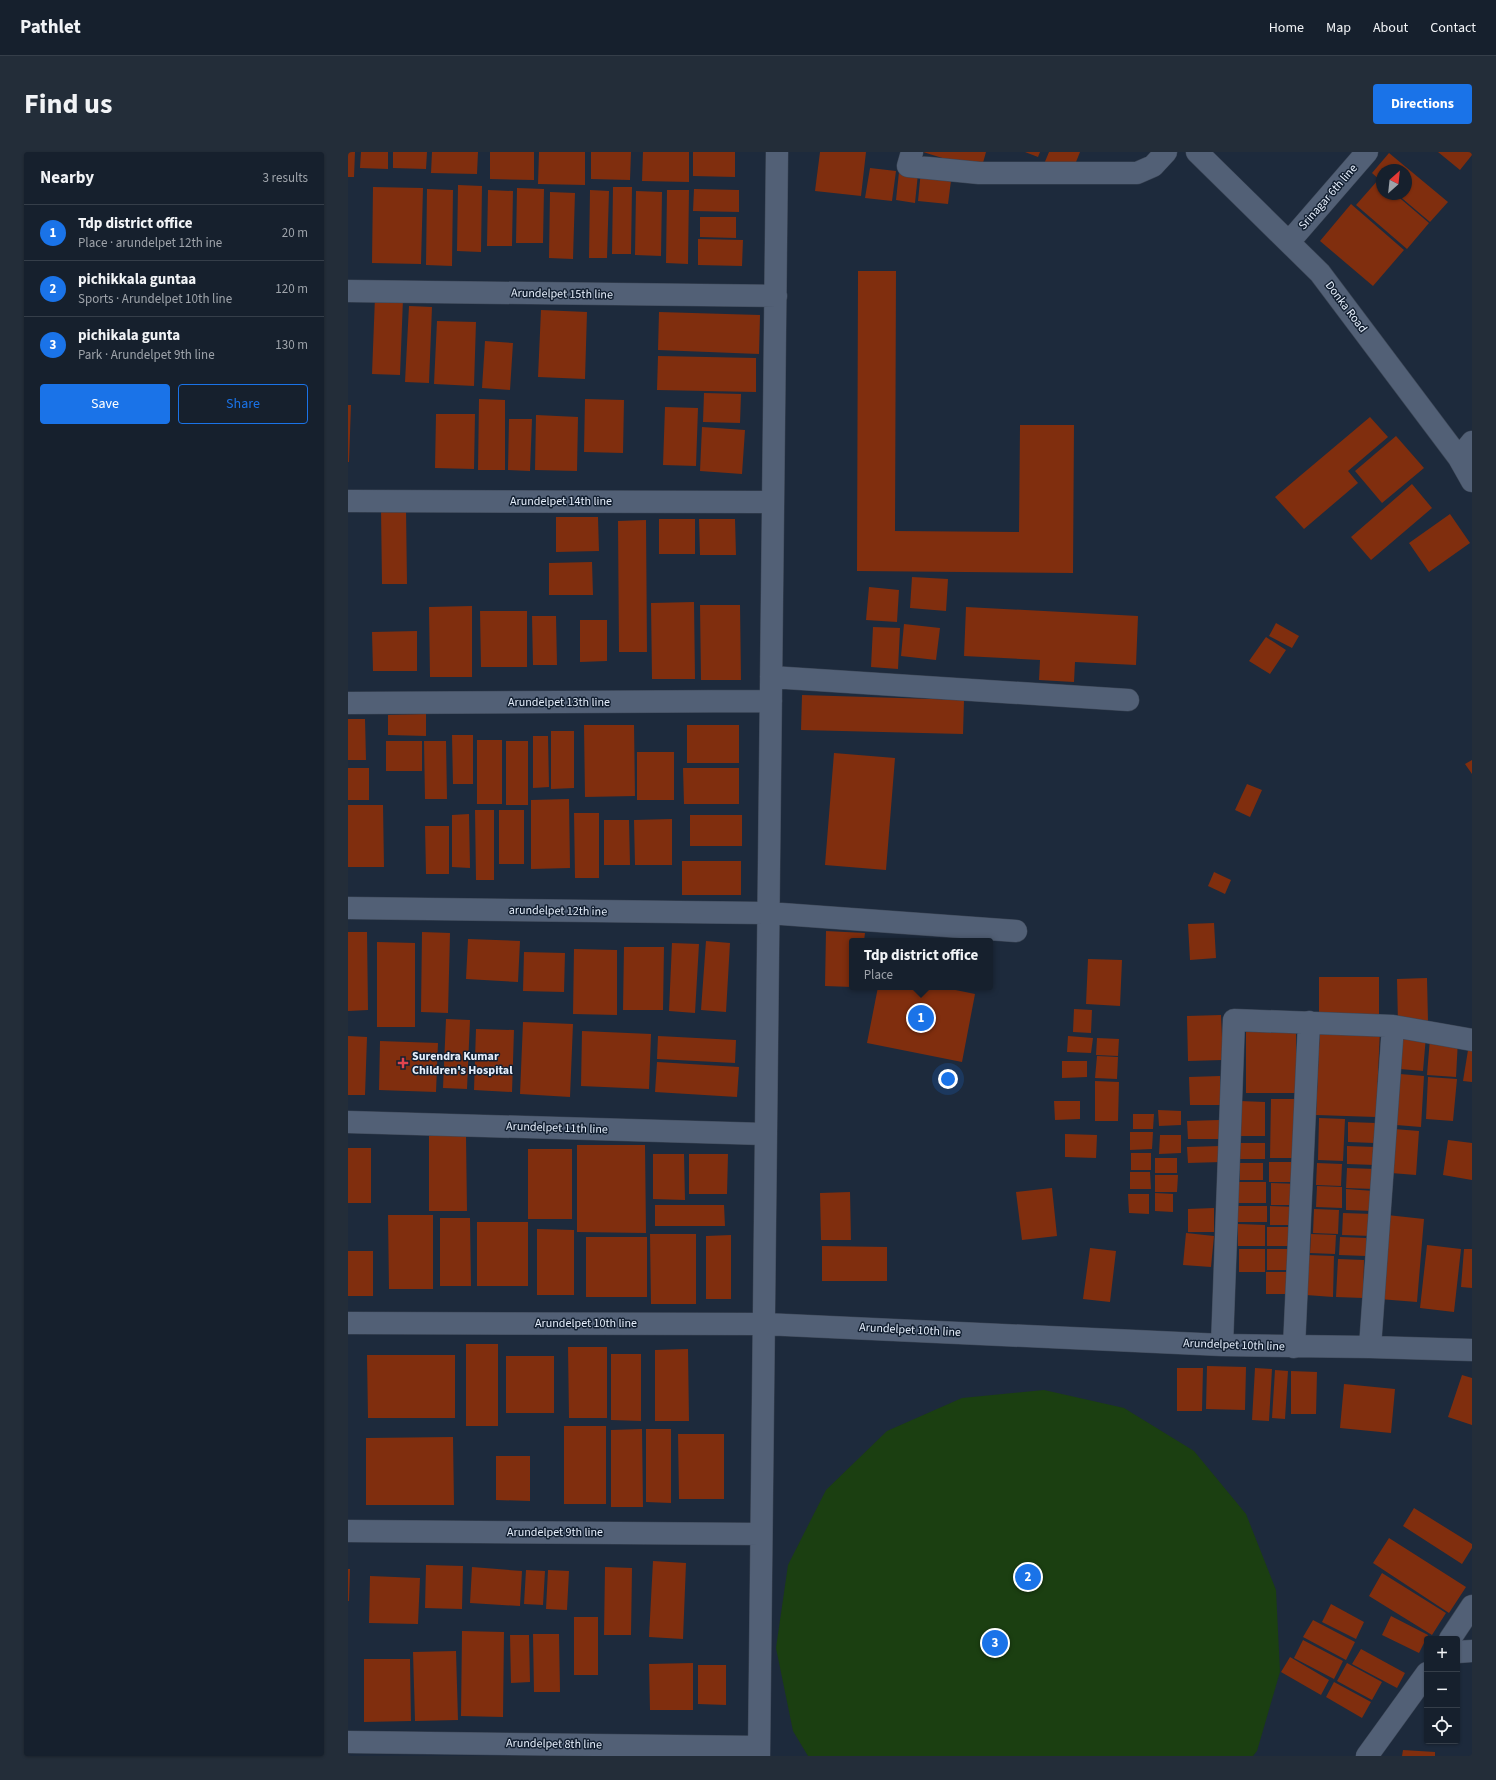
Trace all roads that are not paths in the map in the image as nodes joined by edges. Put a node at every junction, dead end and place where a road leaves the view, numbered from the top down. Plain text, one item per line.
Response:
1 (777, 152) edge
2 (912, 152) edge
3 (1166, 152) edge
4 (1197, 152) edge
5 (1367, 152) edge
6 (1289, 242) junction
7 (348, 292) edge
8 (776, 296) junction
9 (1465, 450) edge
10 (1472, 481) edge
11 (348, 501) edge
12 (774, 502) junction
13 (771, 677) junction
14 (1128, 700) dead end
15 (771, 701) junction
16 (348, 703) edge
17 (348, 908) edge
18 (768, 913) junction
19 (1016, 931) dead end
20 (1309, 1022) junction
21 (1393, 1026) junction
22 (1472, 1040) edge
23 (348, 1122) edge
24 (766, 1134) junction
25 (348, 1323) edge
26 (764, 1324) junction
27 (1222, 1345) junction
28 (1370, 1346) junction
29 (1294, 1347) junction
30 (1472, 1350) edge
31 (348, 1531) edge
32 (762, 1534) junction
33 (1472, 1606) edge
34 (1452, 1636) edge
35 (1460, 1652) edge
36 (1472, 1652) edge
37 (1424, 1677) edge
38 (348, 1742) edge
39 (759, 1751) edge
40 (1367, 1756) edge

1 - 8 street
2 - 3 street
4 - 6 street, Donka Road
5 - 6 street, Srinagar 6th line
6 - 9 street, Donka Road
7 - 8 street, Arundelpet 15th line
8 - 12 street
9 - 10 street, Donka Road
11 - 12 street, Arundelpet 14th line
12 - 13 street
13 - 14 street
13 - 15 street
15 - 16 street, Arundelpet 13th line
15 - 18 street
17 - 18 street, arundelpet 12th ine
18 - 19 street, arundelpet 12th ine
18 - 24 street
20 - 21 street
20 - 27 street
20 - 29 street
21 - 22 street
21 - 28 street
23 - 24 street, Arundelpet 11th line
24 - 26 street
25 - 26 street, Arundelpet 10th line
26 - 27 street, Arundelpet 10th line
26 - 32 street
27 - 29 street, Arundelpet 10th line
28 - 29 street, Arundelpet 10th line
28 - 30 street, Arundelpet 10th line
31 - 32 street, Arundelpet 9th line
32 - 39 street
33 - 34 street
35 - 36 street
37 - 40 street
38 - 39 street, Arundelpet 8th line

